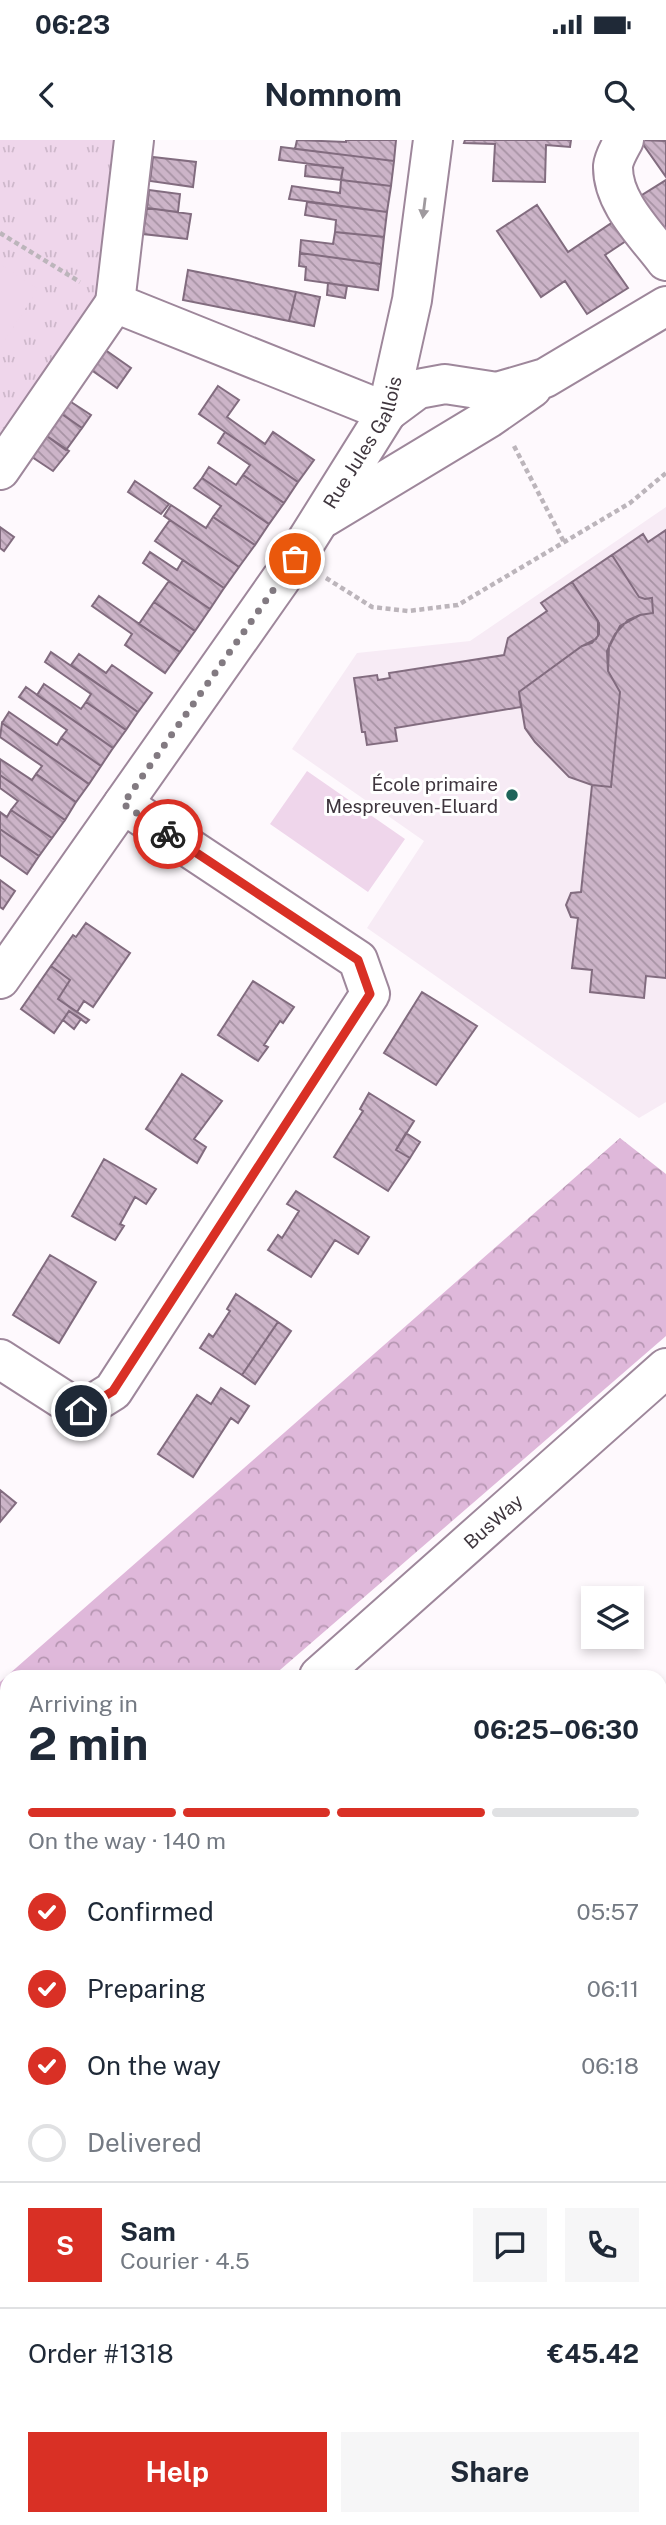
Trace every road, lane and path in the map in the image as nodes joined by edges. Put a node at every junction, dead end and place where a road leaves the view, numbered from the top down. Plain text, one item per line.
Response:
1 (134, 140) edge
2 (433, 140) edge
3 (624, 140) edge
4 (0, 233) edge
5 (666, 261) edge
6 (114, 303) junction
7 (666, 306) edge
8 (545, 379) junction
9 (387, 412) junction
10 (509, 437) dead end
11 (0, 470) edge
12 (666, 473) edge
13 (320, 520) junction
14 (564, 542) junction
15 (295, 559) junction
16 (123, 804) junction
17 (0, 979) edge
18 (0, 1359) edge
19 (666, 1368) edge
20 (326, 1670) edge

1 - 6 street
2 -> 9 street, Rue Jules Gallois
3 - 5 street
4 - 6 path
6 - 9 street
6 - 11 street
7 - 8 street
8 - 9 street
8 - 13 street
9 - 13 street, Rue Jules Gallois
10 - 14 path
12 - 14 path
13 - 15 street, Rue Jules Gallois
14 - 15 path
15 - 16 street, Rue Jules Gallois
16 - 17 street, Rue Jules Gallois
16 - 18 street
19 - 20 street, BusWay

